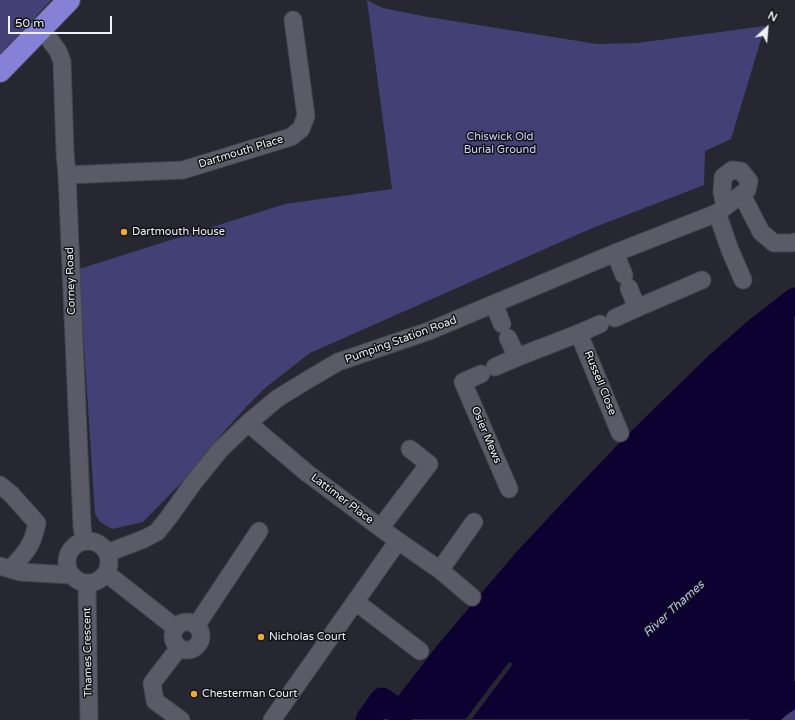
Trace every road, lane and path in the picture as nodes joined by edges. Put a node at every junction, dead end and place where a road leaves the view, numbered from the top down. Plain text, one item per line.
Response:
1 (69, 0) edge
2 (293, 20) dead end
3 (41, 28) junction
4 (0, 71) edge
5 (67, 175) junction
6 (742, 195) junction
7 (721, 209) junction
8 (795, 242) edge
9 (615, 253) junction
10 (702, 280) dead end
11 (743, 280) dead end
12 (494, 304) junction
13 (637, 308) junction
14 (579, 334) junction
15 (517, 357) junction
16 (248, 423) junction
17 (620, 433) dead end
18 (410, 449) dead end
19 (0, 485) edge
20 (509, 489) dead end
21 (474, 522) dead end
22 (381, 527) junction
23 (259, 531) dead end
24 (84, 541) junction
25 (398, 541) junction
26 (31, 544) junction
27 (107, 553) junction
28 (7, 566) edge
29 (39, 566) junction
30 (69, 568) junction
31 (440, 570) junction
32 (106, 573) junction
33 (87, 583) junction
34 (472, 597) dead end
35 (356, 602) junction
36 (196, 626) junction
37 (176, 628) junction
38 (179, 648) junction
39 (420, 651) dead end
40 (89, 720) edge
41 (181, 720) edge
42 (272, 720) edge

1 - 3 highway
2 - 5 street, Dartmouth Place
3 - 4 highway
3 - 5 street, Corney Road
5 - 24 street, Corney Road
6 - 7 street, Pumping Station Road
6 - 7 street
6 - 8 street
7 - 9 street, Pumping Station Road
7 - 11 street
9 - 12 street, Pumping Station Road
9 - 13 street
10 - 13 street
12 - 15 street
12 - 16 street, Pumping Station Road
13 - 14 street
14 - 15 street
14 - 17 street, Russell Close
15 - 20 street, Osier Mews
16 - 22 street, Lattimer Place
16 - 27 street, Pumping Station Road
18 - 22 street
19 - 26 street
21 - 31 street
22 - 25 street, Lattimer Place
23 - 36 street
24 - 27 street
24 - 30 street
25 - 31 street, Lattimer Place
25 - 35 street
26 - 28 street
26 - 29 street
27 - 32 street
28 - 29 street
28 - 30 street
29 - 30 street
30 - 33 street
31 - 34 street, Lattimer Place
32 - 33 street
32 - 37 street
33 - 40 street, Thames Crescent
35 - 39 street
35 - 42 street
36 - 37 street
36 - 38 street
37 - 38 street
38 - 41 street

